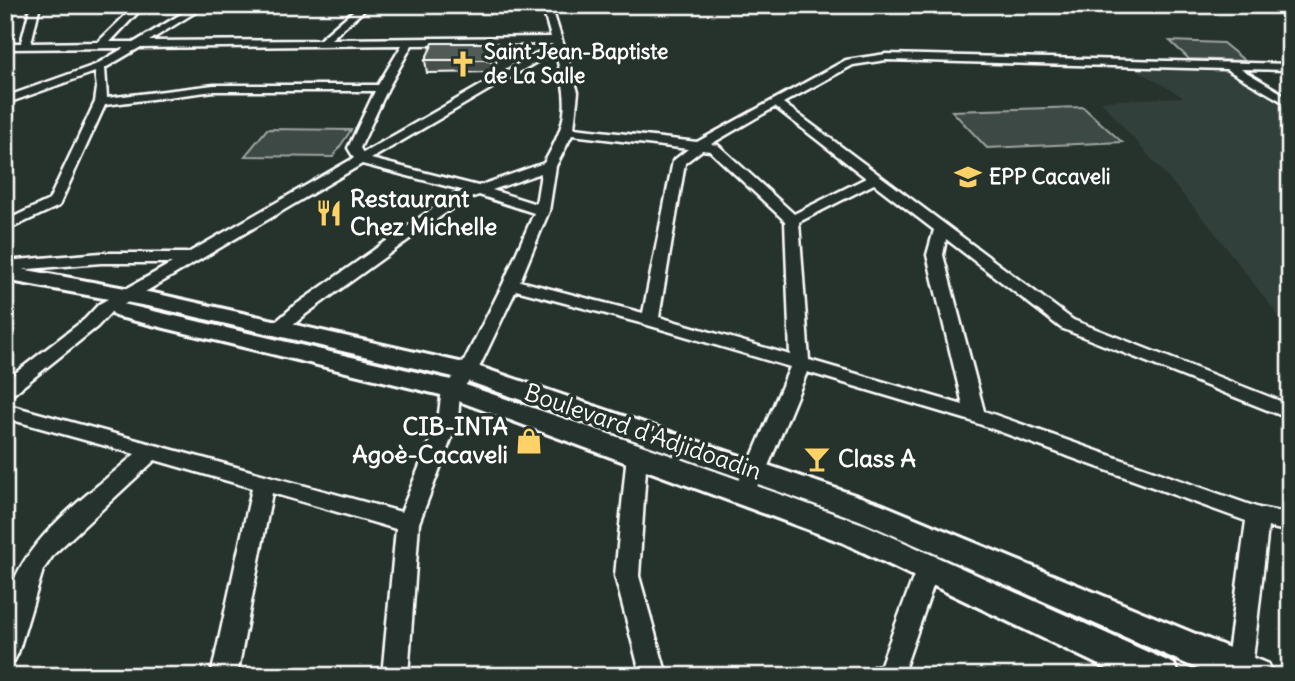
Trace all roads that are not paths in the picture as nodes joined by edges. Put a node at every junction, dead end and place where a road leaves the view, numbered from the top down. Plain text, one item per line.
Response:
1 (36, 5) edge
2 (141, 5) edge
3 (216, 5) edge
4 (366, 5) edge
5 (546, 5) edge
6 (201, 7) edge
7 (321, 43) junction
8 (558, 43) junction
9 (407, 44) junction
10 (101, 45) junction
11 (139, 45) junction
12 (25, 46) junction
13 (6, 47) edge
14 (1229, 66) junction
15 (99, 67) junction
16 (1290, 68) edge
17 (382, 88) junction
18 (7, 100) edge
19 (101, 102) junction
20 (775, 102) junction
21 (1290, 103) edge
22 (5, 115) edge
23 (568, 131) junction
24 (698, 145) junction
25 (361, 160) junction
26 (549, 166) junction
27 (874, 179) junction
28 (478, 190) junction
29 (542, 211) junction
30 (5, 215) edge
31 (24, 218) junction
32 (792, 220) junction
33 (5, 227) edge
34 (941, 230) junction
35 (194, 258) junction
36 (5, 266) edge
37 (5, 274) edge
38 (511, 284) junction
39 (5, 289) edge
40 (117, 302) junction
41 (650, 320) junction
42 (278, 329) junction
43 (800, 366) junction
44 (460, 381) junction
45 (5, 391) edge
46 (5, 411) edge
47 (1290, 412) edge
48 (975, 415) junction
49 (152, 451) junction
50 (637, 454) junction
51 (749, 481) junction
52 (263, 484) junction
53 (1258, 516) junction
54 (408, 523) junction
55 (1290, 523) edge
56 (927, 569) junction
57 (5, 653) edge
58 (1247, 672) edge
59 (224, 676) edge
60 (395, 676) edge
61 (654, 676) edge
62 (881, 676) edge
63 (1161, 676) edge

1 - 12 street
2 - 10 street
3 - 6 street
4 - 7 street
5 - 8 street
6 - 11 street
7 - 9 street
7 - 11 street
8 - 9 street
8 - 23 street
8 - 25 street
9 - 17 street
10 - 11 street
10 - 12 street
11 - 15 street
12 - 13 street
14 - 16 street
14 - 20 street
14 - 21 street
15 - 18 street
15 - 19 street
17 - 19 street
17 - 25 street
18 - 22 street
19 - 31 street
20 - 24 street
20 - 27 street
23 - 24 street
23 - 26 street
24 - 32 street
24 - 41 street
25 - 28 street
25 - 35 street
26 - 28 street
26 - 29 street
27 - 32 street
27 - 34 street
28 - 29 street
28 - 42 street
29 - 38 street
30 - 31 street
31 - 33 street
32 - 43 street
34 - 47 street
34 - 48 street
35 - 36 street
35 - 40 street
37 - 40 main road, Boulevard d'Adjidoadin
38 - 41 street
38 - 44 street
39 - 40 main road, Boulevard d'Adjidoadin
40 - 42 main road, Boulevard d'Adjidoadin
40 - 44 main road, Boulevard d'Adjidoadin
40 - 45 street
41 - 43 street
42 - 44 main road, Boulevard d'Adjidoadin
43 - 48 street
43 - 51 street
44 - 50 main road, Boulevard d'Adjidoadin
44 - 51 main road, Boulevard d'Adjidoadin
44 - 54 street
46 - 49 street
48 - 53 street
49 - 52 street
49 - 57 street
50 - 51 main road, Boulevard d'Adjidoadin
50 - 61 street
51 - 56 main road, Boulevard d'Adjidoadin
51 - 58 main road, Boulevard d'Adjidoadin
52 - 54 street
52 - 59 street
53 - 55 street
53 - 58 street
54 - 60 street
56 - 62 street
56 - 63 main road, Boulevard d'Adjidoadin

